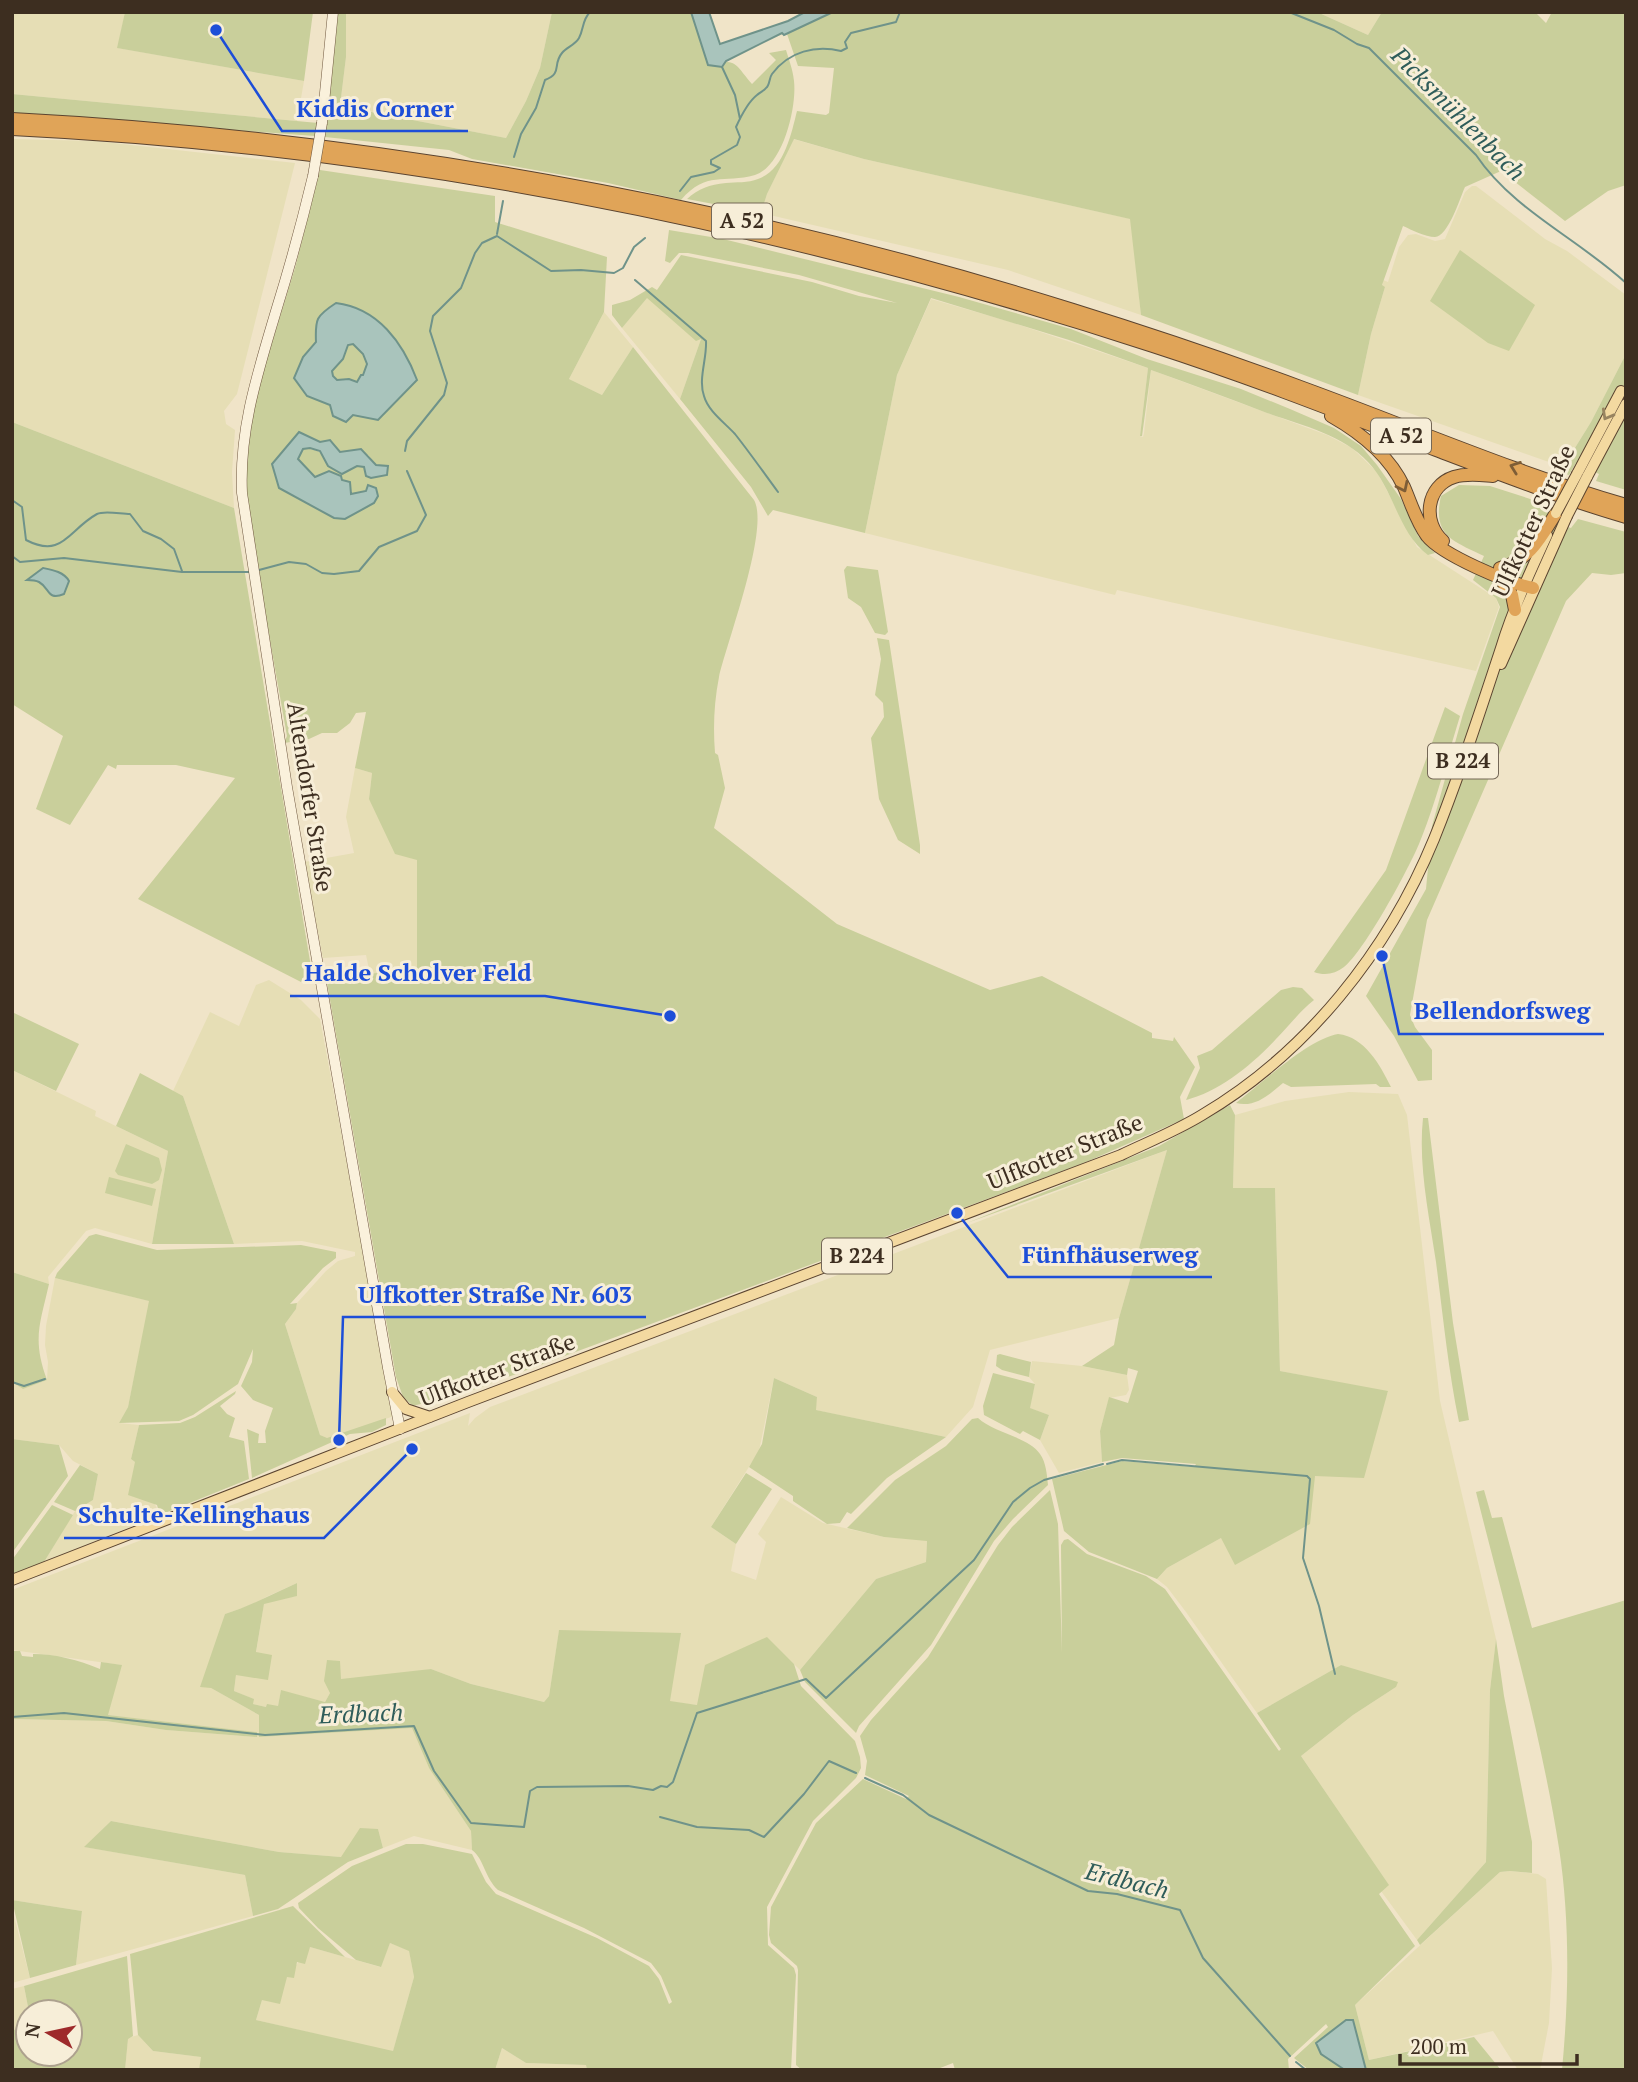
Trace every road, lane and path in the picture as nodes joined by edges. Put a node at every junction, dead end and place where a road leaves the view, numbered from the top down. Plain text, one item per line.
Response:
1 (333, 12) edge
2 (12, 119) edge
3 (12, 129) edge
4 (1625, 390) edge
5 (1297, 397) junction
6 (1626, 404) edge
7 (1626, 422) edge
8 (1607, 439) junction
9 (1582, 475) junction
10 (1504, 477) junction
11 (1626, 505) edge
12 (1562, 515) junction
13 (1626, 517) edge
14 (1499, 572) junction
15 (1528, 585) junction
16 (1515, 610) junction
17 (1491, 682) junction
18 (392, 1392) junction
19 (430, 1417) junction
20 (400, 1429) junction
21 (12, 1580) edge

1 - 18 main road, Altendorfer Straße, bridge
11 -> 2 highway, A 52
3 - 5 highway, A 52
4 -> 9 main road, Ulfkotter Straße
5 - 10 highway, A 52
5 -> 14 highway
6 - 8 main road, Ulfkotter Straße
7 - 8 main road
8 - 9 main road, Ulfkotter Straße
9 - 12 main road, Ulfkotter Straße, bridge
10 - 13 highway, A 52
10 - 14 highway
12 - 14 highway
12 - 15 main road, Ulfkotter Straße
14 - 15 highway
14 - 16 highway
15 - 16 main road, Ulfkotter Straße / B 224
15 - 17 main road, Ulfkotter Straße / B 224
16 - 17 main road, Ulfkotter Straße / B 224
17 - 19 main road, Ulfkotter Straße / B 224
18 - 19 main road
18 - 20 main road, Altendorfer Straße
19 - 20 main road, Ulfkotter Straße / B 224
20 - 21 main road, Ulfkotter Straße / B 224

